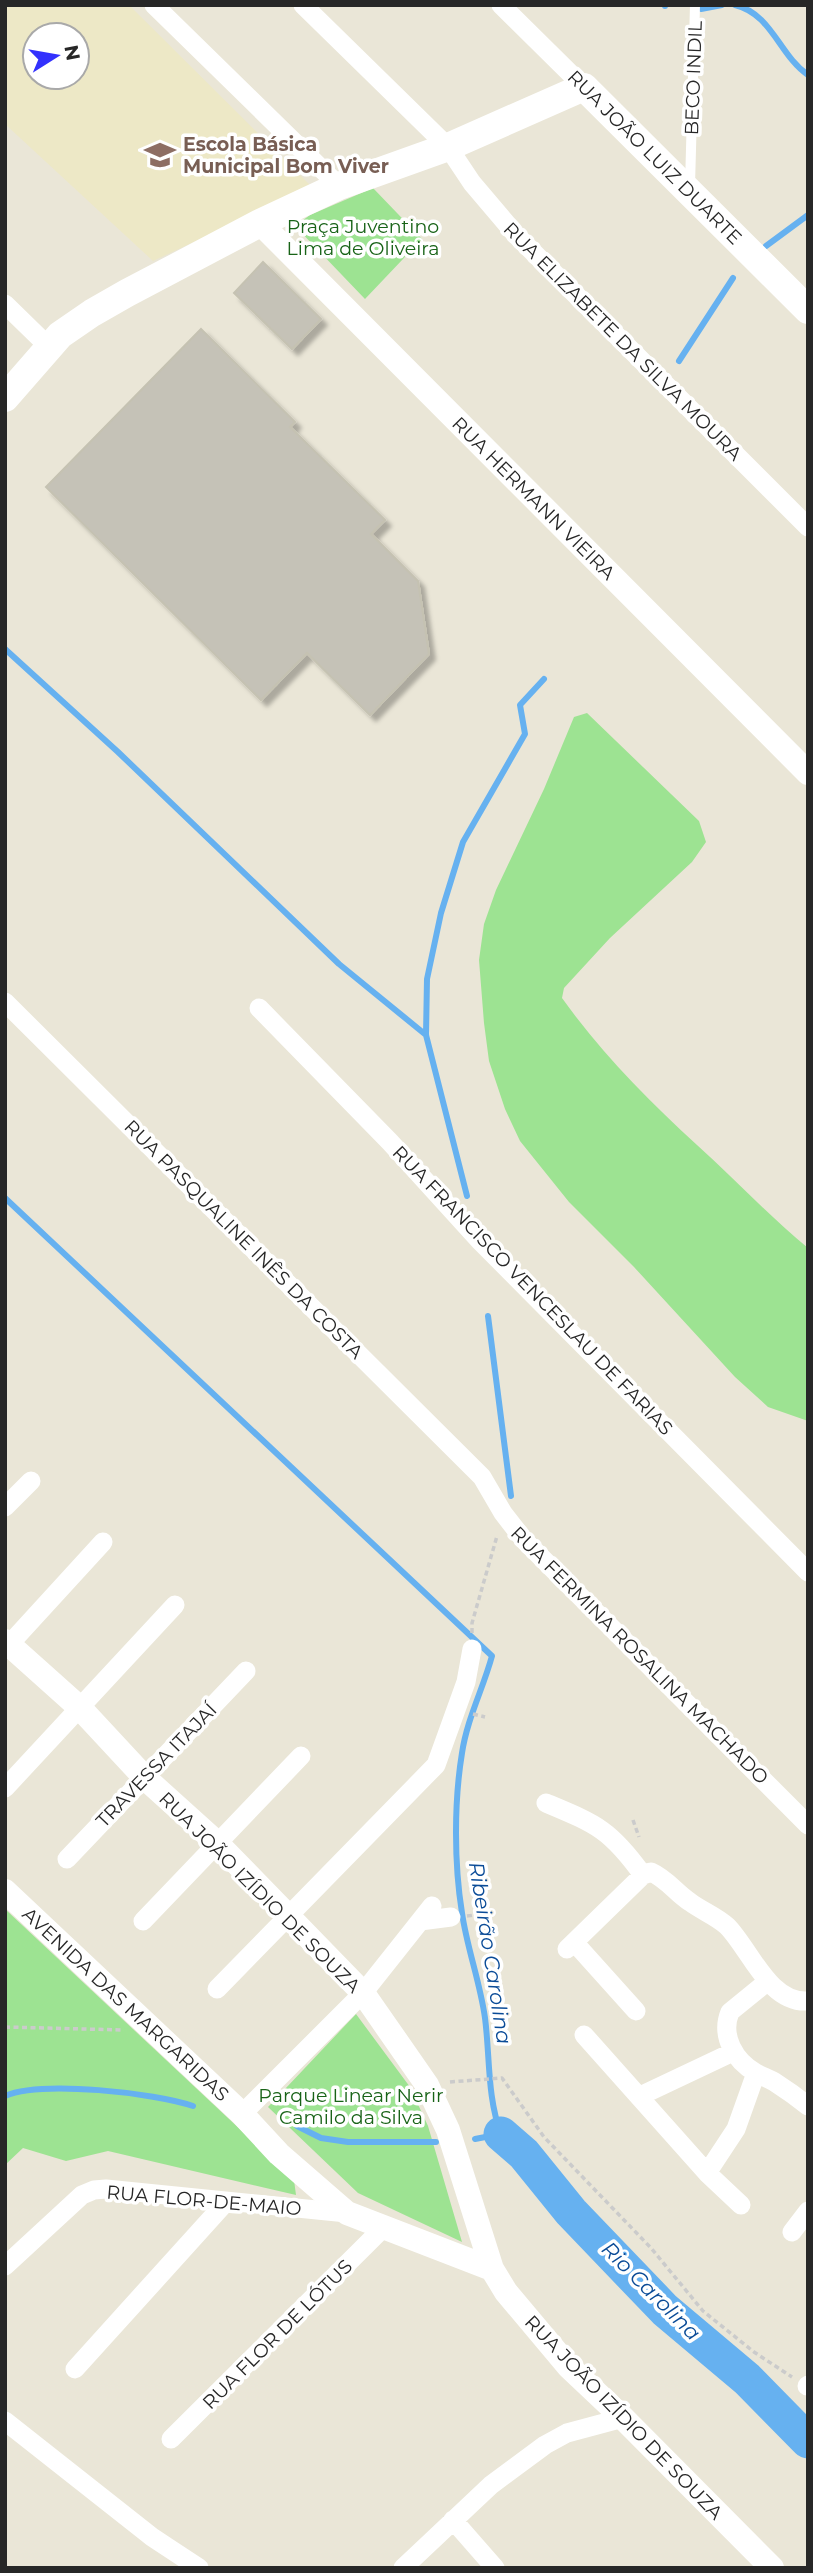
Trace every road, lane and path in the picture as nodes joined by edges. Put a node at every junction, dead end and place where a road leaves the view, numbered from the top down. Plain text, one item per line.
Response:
1 (154, 5) edge
2 (303, 5) edge
3 (501, 5) edge
4 (695, 5) edge
5 (584, 87) junction
6 (448, 147) junction
7 (339, 186) junction
8 (690, 192) junction
9 (260, 223) junction
10 (5, 304) edge
11 (808, 310) edge
12 (49, 347) junction
13 (5, 398) edge
14 (808, 527) edge
15 (808, 773) edge
16 (5, 1002) edge
17 (259, 1008) dead end
18 (482, 1477) joint
19 (32, 1480) dead end
20 (5, 1507) edge
21 (503, 1513) junction
22 (103, 1542) dead end
23 (808, 1572) edge
24 (175, 1605) dead end
25 (472, 1623) dead end
26 (7, 1645) edge
27 (472, 1649) dead end
28 (246, 1671) dead end
29 (80, 1708) junction
30 (301, 1756) dead end
31 (145, 1778) junction
32 (5, 1788) edge
33 (545, 1803) dead end
34 (808, 1825) edge
35 (216, 1843) junction
36 (67, 1859) dead end
37 (643, 1875) junction
38 (5, 1891) edge
39 (289, 1916) junction
40 (451, 1917) dead end
41 (144, 1921) dead end
42 (768, 1980) junction
43 (217, 1989) dead end
44 (363, 1993) junction
45 (808, 2001) edge
46 (636, 2011) dead end
47 (146, 2024) junction
48 (5, 2027) edge
49 (584, 2035) dead end
50 (733, 2052) junction
51 (756, 2073) junction
52 (469, 2080) dead end
53 (640, 2096) junction
54 (808, 2106) edge
55 (242, 2114) junction
56 (707, 2173) junction
57 (226, 2203) junction
58 (741, 2205) dead end
59 (808, 2211) edge
60 (347, 2213) junction
61 (383, 2228) junction
62 (792, 2232) dead end
63 (5, 2266) edge
64 (492, 2269) junction
65 (75, 2369) dead end
66 (808, 2385) edge
67 (623, 2418) junction
68 (5, 2421) edge
69 (171, 2439) dead end
70 (453, 2520) junction
71 (199, 2568) edge
72 (403, 2568) edge
73 (495, 2568) edge
74 (772, 2568) edge

1 - 7 street
2 - 6 street, RUA ELIZABETE DA SILVA MOURA
3 - 5 street, RUA JOÃO LUIZ DUARTE
4 - 8 lane, BECO INDIL
5 - 6 main road
5 - 8 main road, RUA JOÃO LUIZ DUARTE
6 - 7 main road
6 - 14 street, RUA ELIZABETE DA SILVA MOURA
7 - 9 main road
8 - 11 main road, RUA JOÃO LUIZ DUARTE
9 - 12 main road
9 - 15 street, RUA HERMANN VIEIRA
10 - 12 street
12 - 13 main road
16 - 18 street, RUA PASQUALINE INÊS DA COSTA
17 - 23 street, RUA FRANCISCO VENCESLAU DE FARIAS
18 - 21 street, RUA FERMINA ROSALINA MACHADO
19 - 20 street
21 - 25 path
21 - 34 street, RUA FERMINA ROSALINA MACHADO
22 - 26 street
24 - 29 street
26 - 29 street, RUA JOÃO IZÍDIO DE SOUZA
27 - 39 street
28 - 31 street, TRAVESSA ITAJAÍ
29 - 31 street, RUA JOÃO IZÍDIO DE SOUZA
29 - 32 street
30 - 35 street
31 - 35 street, RUA JOÃO IZÍDIO DE SOUZA
31 - 36 street, TRAVESSA ITAJAÍ
33 - 37 street
35 - 39 street, RUA JOÃO IZÍDIO DE SOUZA
35 - 41 street
37 - 42 street
37 - 46 street
38 - 47 street, AVENIDA DAS MARGARIDAS
39 - 43 street
39 - 44 street, RUA JOÃO IZÍDIO DE SOUZA
40 - 44 street
42 - 45 street
42 - 50 street
44 - 55 street
44 - 64 street, RUA JOÃO IZÍDIO DE SOUZA
47 - 48 path
47 - 55 street, AVENIDA DAS MARGARIDAS
49 - 53 street
50 - 51 street
50 - 53 street
51 - 54 street
51 - 56 street
52 - 66 path
53 - 56 street
55 - 60 street, AVENIDA DAS MARGARIDAS
56 - 58 street
57 - 60 street, RUA FLOR-DE-MAIO
57 - 63 street, RUA FLOR-DE-MAIO
57 - 65 street
59 - 62 street
60 - 61 street, AVENIDA DAS MARGARIDAS
61 - 64 street, AVENIDA DAS MARGARIDAS
61 - 69 street, RUA FLOR DE LÓTUS
64 - 67 street, RUA JOÃO IZÍDIO DE SOUZA
67 - 70 street
67 - 74 street, RUA JOÃO IZÍDIO DE SOUZA
68 - 71 street
70 - 72 street
70 - 73 street

